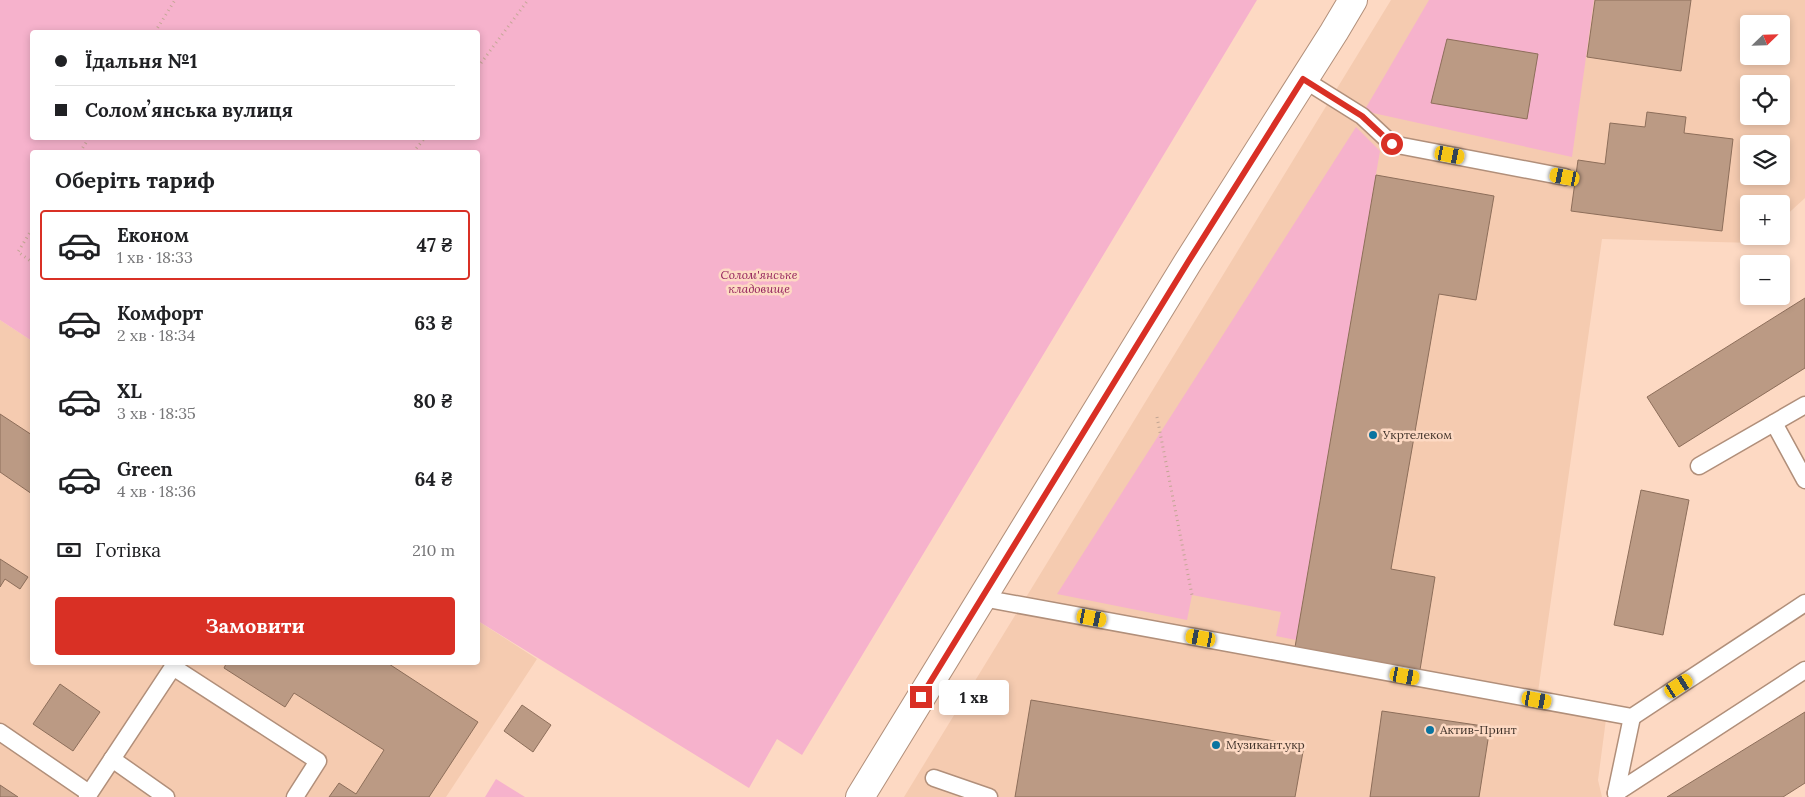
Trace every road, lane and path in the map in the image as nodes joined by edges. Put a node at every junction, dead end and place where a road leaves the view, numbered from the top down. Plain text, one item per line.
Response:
1 (175, 0) edge
2 (528, 0) edge
3 (1353, 0) edge
4 (156, 30) edge
5 (480, 64) edge
6 (1303, 79) junction
7 (423, 140) edge
8 (416, 150) edge
9 (1565, 177) dead end
10 (30, 232) edge
11 (30, 261) edge
12 (1805, 405) edge
13 (1157, 417) dead end
14 (1774, 423) junction
15 (1699, 466) dead end
16 (1805, 480) edge
17 (1192, 595) dead end
18 (982, 598) junction
19 (1805, 603) edge
20 (1805, 670) edge
21 (1632, 718) junction
22 (0, 732) edge
23 (112, 759) junction
24 (934, 778) dead end
25 (88, 795) edge
26 (1616, 795) edge
27 (166, 797) edge
28 (295, 797) edge
29 (860, 797) edge
30 (989, 797) edge

1 - 4 path
2 - 5 path
3 - 6 main road
6 - 9 lane
6 - 18 main road
7 - 8 path
10 - 11 path
12 - 14 lane
13 - 17 path
14 - 15 lane
14 - 16 lane
18 - 21 lane
18 - 29 main road
19 - 21 lane
20 - 26 lane
21 - 26 lane
22 - 25 lane
23 - 25 lane
23 - 27 lane
23 - 28 lane
24 - 30 lane

